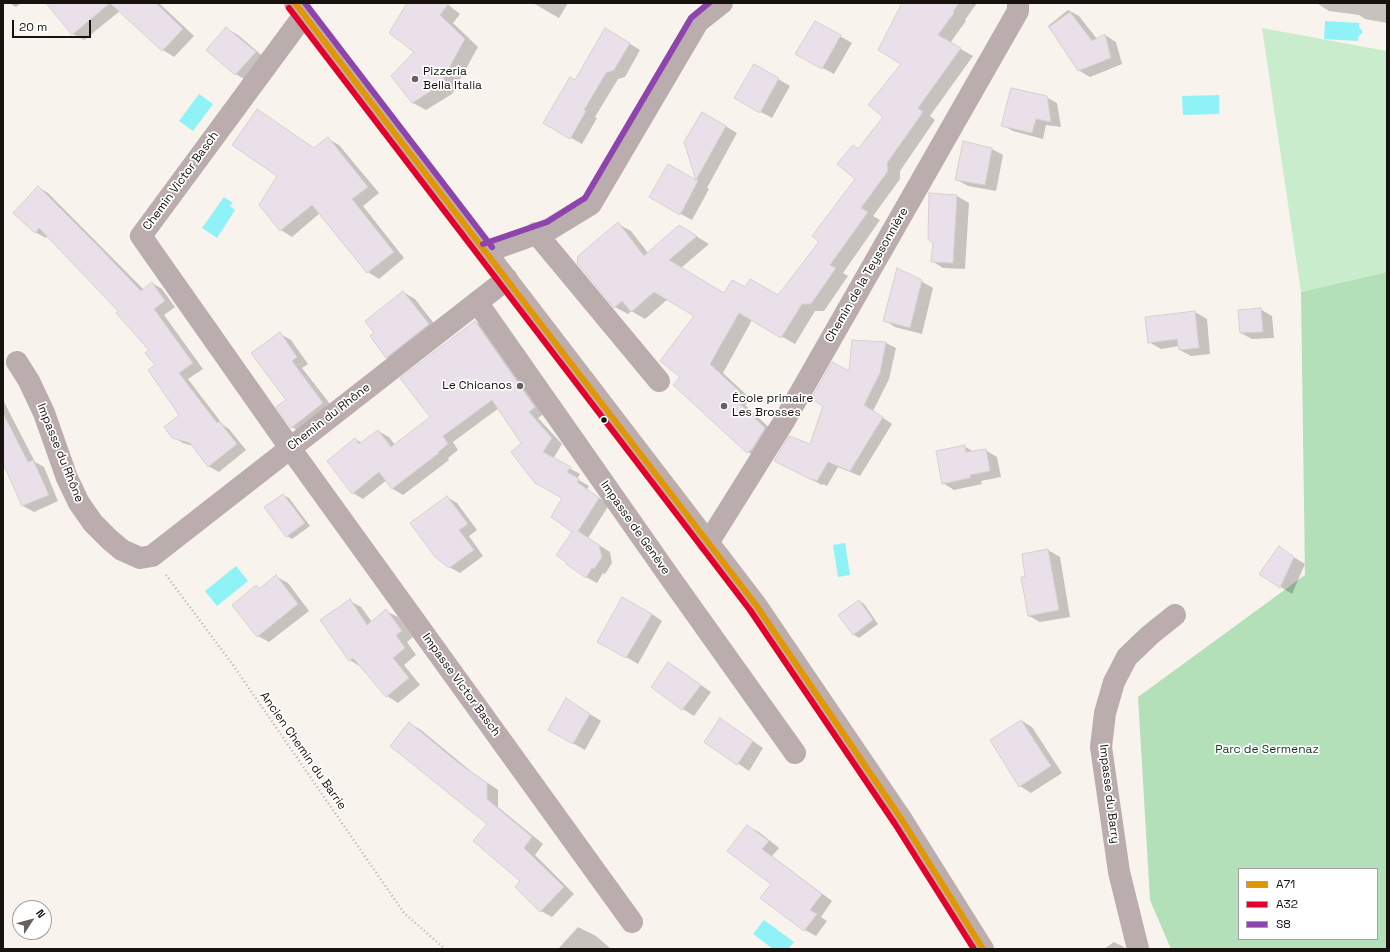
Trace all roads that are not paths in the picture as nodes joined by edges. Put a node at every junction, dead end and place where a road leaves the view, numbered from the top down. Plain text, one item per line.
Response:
1 (722, 3) edge
2 (1018, 3) edge
3 (300, 9) edge
4 (536, 233) junction
5 (486, 252) junction
6 (507, 279) junction
7 (477, 302) junction
8 (16, 362) dead end
9 (659, 381) dead end
10 (290, 448) junction
11 (708, 543) junction
12 (152, 556) joint
13 (1175, 615) dead end
14 (795, 753) dead end
15 (632, 922) dead end
16 (983, 949) edge
17 (1138, 949) edge

1 - 4 street
2 - 11 street, Chemin de la Teyssonnière
3 - 5 main road
3 - 10 street, Chemin Victor Basch
4 - 5 street
4 - 9 street
5 - 6 main road
6 - 7 street, Chemin du Rhône
6 - 11 main road
7 - 10 street, Chemin du Rhône
7 - 14 street, Impasse de Genève
8 - 12 street, Impasse du Rhône
10 - 12 street, Chemin du Rhône
10 - 15 street, Impasse Victor Basch
11 - 16 main road
13 - 17 street, Impasse du Barry

